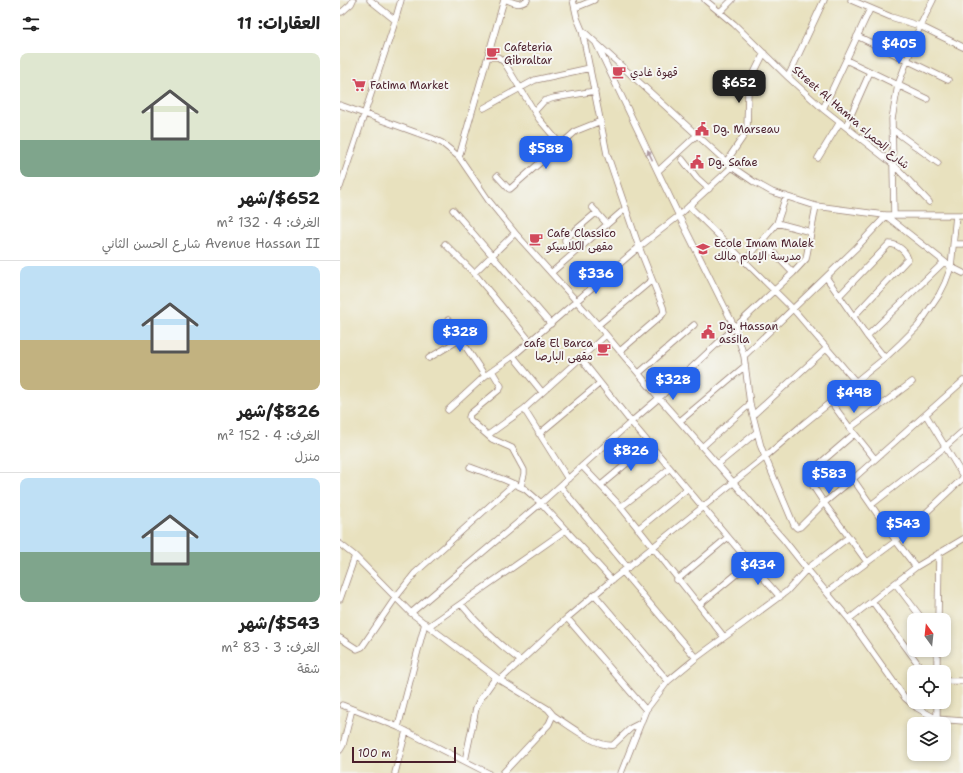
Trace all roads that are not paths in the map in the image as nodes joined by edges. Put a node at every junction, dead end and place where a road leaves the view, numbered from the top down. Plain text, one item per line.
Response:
1 (353, 0) edge
2 (370, 0) edge
3 (401, 0) edge
4 (506, 0) edge
5 (527, 0) edge
6 (572, 0) edge
7 (594, 0) edge
8 (705, 0) edge
9 (732, 0) edge
10 (824, 0) edge
11 (851, 0) edge
12 (933, 0) edge
13 (575, 8) junction
14 (870, 9) junction
15 (340, 12) edge
16 (720, 12) junction
17 (395, 20) junction
18 (920, 26) junction
19 (582, 30) junction
20 (857, 36) junction
21 (596, 43) junction
22 (963, 47) edge
23 (764, 53) junction
24 (488, 57) junction
25 (907, 59) junction
26 (846, 60) junction
27 (590, 68) junction
28 (870, 72) junction
29 (788, 77) junction
30 (948, 80) dead end
31 (898, 85) junction
32 (520, 89) junction
33 (595, 91) junction
34 (927, 99) dead end
35 (340, 105) edge
36 (484, 108) dead end
37 (823, 109) junction
38 (535, 111) junction
39 (364, 114) junction
40 (601, 121) junction
41 (840, 122) junction
42 (846, 126) junction
43 (892, 129) junction
44 (697, 135) junction
45 (561, 145) junction
46 (459, 157) junction
47 (818, 158) dead end
48 (682, 159) dead end
49 (726, 162) junction
50 (938, 163) dead end
51 (893, 164) junction
52 (732, 167) junction
53 (343, 168) edge
54 (658, 171) junction
55 (498, 176) dead end
56 (340, 187) edge
57 (709, 189) junction
58 (786, 196) junction
59 (930, 202) dead end
60 (592, 206) dead end
61 (689, 206) junction
62 (816, 206) junction
63 (626, 208) junction
64 (453, 210) dead end
65 (597, 212) junction
66 (886, 215) junction
67 (894, 215) junction
68 (956, 215) junction
69 (963, 215) edge
70 (679, 216) junction
71 (777, 223) junction
72 (607, 224) junction
73 (811, 232) junction
74 (515, 233) junction
75 (762, 241) junction
76 (446, 244) dead end
77 (954, 244) junction
78 (963, 244) edge
79 (639, 247) junction
80 (574, 252) junction
81 (491, 255) junction
82 (745, 261) junction
83 (944, 262) junction
84 (951, 267) junction
85 (793, 272) junction
86 (474, 273) junction
87 (551, 273) junction
88 (963, 273) edge
89 (826, 277) junction
90 (652, 280) junction
91 (775, 290) junction
92 (840, 295) junction
93 (576, 301) junction
94 (793, 309) junction
95 (854, 316) junction
96 (448, 320) dead end
97 (551, 324) junction
98 (598, 325) junction
99 (694, 325) dead end
100 (735, 328) junction
101 (606, 336) junction
102 (867, 336) junction
103 (461, 339) junction
104 (530, 341) junction
105 (827, 348) junction
106 (620, 351) junction
107 (513, 356) junction
108 (744, 356) junction
109 (429, 358) dead end
110 (885, 358) junction
111 (580, 359) junction
112 (746, 366) junction
113 (492, 371) junction
114 (639, 373) junction
115 (485, 376) junction
116 (963, 381) edge
117 (856, 382) junction
118 (912, 382) dead end
119 (600, 383) junction
120 (542, 392) junction
121 (659, 398) junction
122 (831, 402) junction
123 (750, 404) junction
124 (524, 409) junction
125 (448, 410) dead end
126 (926, 414) junction
127 (752, 415) junction
128 (631, 422) junction
129 (680, 422) junction
130 (850, 428) junction
131 (963, 431) edge
132 (757, 432) junction
133 (539, 434) junction
134 (854, 434) junction
135 (488, 435) junction
136 (650, 444) junction
137 (702, 446) junction
138 (945, 447) junction
139 (765, 457) junction
140 (875, 459) junction
141 (718, 464) junction
142 (582, 466) junction
143 (470, 467) dead end
144 (670, 468) junction
145 (963, 477) edge
146 (568, 479) junction
147 (853, 479) junction
148 (732, 483) junction
149 (514, 484) junction
150 (601, 485) junction
151 (521, 486) junction
152 (560, 486) junction
153 (687, 489) junction
154 (541, 503) junction
155 (824, 503) junction
156 (871, 505) junction
157 (702, 507) junction
158 (621, 508) junction
159 (638, 529) junction
160 (566, 530) junction
161 (728, 537) junction
162 (849, 537) junction
163 (963, 539) edge
164 (896, 541) junction
165 (340, 544) edge
166 (653, 548) junction
167 (939, 553) junction
168 (355, 556) junction
169 (867, 562) junction
170 (750, 563) junction
171 (916, 567) junction
172 (628, 568) junction
173 (807, 569) junction
174 (623, 572) junction
175 (612, 580) junction
176 (677, 580) junction
177 (895, 583) junction
178 (827, 592) junction
179 (595, 595) junction
180 (396, 597) junction
181 (780, 597) junction
182 (340, 599) edge
183 (872, 601) junction
184 (461, 604) junction
185 (699, 605) junction
186 (411, 613) junction
187 (918, 613) edge
188 (938, 613) edge
189 (567, 618) junction
190 (849, 619) junction
191 (427, 625) junction
192 (724, 637) junction
193 (340, 638) edge
194 (696, 658) junction
195 (521, 661) junction
196 (919, 665) edge
197 (498, 678) junction
198 (668, 681) junction
199 (951, 681) edge
200 (963, 681) edge
201 (342, 705) dead end
202 (352, 709) junction
203 (646, 710) junction
204 (553, 715) junction
205 (933, 717) edge
206 (951, 720) edge
207 (963, 720) edge
208 (641, 723) junction
209 (398, 726) junction
210 (406, 730) junction
211 (340, 750) edge
212 (465, 761) junction
213 (395, 773) edge
214 (488, 773) edge
215 (503, 773) edge
216 (621, 773) edge

1 - 15 street
2 - 17 street
3 - 17 street
4 - 5 street
4 - 24 street
6 - 13 street
7 - 13 street
8 - 16 street, Street Al Hamra شارع الحمراء
9 - 16 street
10 - 29 street
11 - 14 street
12 - 18 street
13 - 19 street
14 - 18 street
14 - 20 street
16 - 23 street, Street Al Hamra شارع الحمراء
17 - 39 street
18 - 22 street
18 - 25 street
19 - 21 street
19 - 27 street
20 - 25 street
20 - 26 street
21 - 44 street
54 -> 21 street
23 - 29 street, Street Al Hamra شارع الحمراء
23 - 49 street
24 - 32 street
24 - 46 street
25 - 30 street
25 - 31 street
26 - 28 street
26 - 37 street
27 - 32 street
27 - 33 street
28 - 31 street
28 - 42 street
29 - 37 street, Street Al Hamra شارع الحمراء
31 - 34 street
31 - 43 street
32 - 36 street
32 - 38 street
33 - 38 street
33 - 40 street
35 - 39 street
37 - 41 street, Street Al Hamra شارع الحمراء
38 - 45 street
39 - 46 street
39 - 53 street
40 - 45 street
40 - 63 street
41 - 42 street, Street Al Hamra شارع الحمراء
41 - 47 street
42 - 51 street, Street Al Hamra شارع الحمراء
43 - 50 street
43 - 51 street
44 - 49 street
44 - 54 street
45 - 55 street
46 - 74 street
48 - 57 street
49 - 52 street
51 - 59 street, Street Al Hamra شارع الحمراء
51 - 67 street
52 - 57 street
52 - 58 street
53 - 56 street
54 - 70 street
57 - 61 street
58 - 62 street
58 - 71 street
60 - 65 street
61 - 70 street
61 - 82 street
62 - 66 street
62 - 73 street
63 - 72 street
63 - 79 street
64 - 81 street
65 - 72 street
65 - 80 street
66 - 67 street
66 - 83 street
66 - 89 street
67 - 68 street
68 - 69 street
68 - 77 street
70 - 79 street
70 - 100 street
71 - 73 street
71 - 75 street
72 - 80 street
73 - 85 street
74 - 81 street
74 - 87 street
75 - 82 street
75 - 85 street
76 - 86 street
77 - 78 street
77 - 84 street
79 - 90 street
79 - 93 street
80 - 87 street
81 - 86 street
81 - 97 street
82 - 91 street
83 - 84 street
83 - 102 street
84 - 88 street
84 - 110 street
85 - 91 street
86 - 104 street
87 - 93 street
89 - 92 street
89 - 94 street
90 - 98 street
90 - 106 street
91 - 94 street
91 - 100 street
92 - 95 street
92 - 95 street
93 - 97 street
93 - 98 street
94 - 105 street
94 - 108 street
95 - 102 street
96 - 103 street
97 - 104 street
98 - 101 street
99 - 114 street
100 - 108 street
100 - 121 street
101 - 106 street
101 - 111 street
102 - 110 street
103 - 109 street
103 - 115 street
104 - 107 street
105 - 117 street
105 - 127 street
106 - 114 street
107 - 113 street
107 - 120 street
108 - 112 street
110 - 117 street
111 - 119 street
111 - 120 street
112 - 123 street
112 - 129 street
113 - 115 street
113 - 135 street
114 - 121 street
115 - 125 street
116 - 126 street
117 - 122 street
118 - 130 street
119 - 128 street
119 - 133 street
120 - 124 street
121 - 128 street
121 - 129 street
122 - 130 street
122 - 139 street
123 - 127 street
123 - 137 street
124 - 133 street
124 - 135 street
126 - 138 street
126 - 140 street
127 - 132 street
128 - 136 street
128 - 142 street
129 - 137 street
130 - 134 street
131 - 138 street
132 - 139 street
132 - 141 street
133 - 146 street
134 - 140 street
134 - 155 street
135 - 151 street
136 - 144 street
136 - 150 street
137 - 141 street
138 - 145 street
138 - 156 street
139 - 148 street
139 - 155 street
140 - 147 street
141 - 148 street
142 - 146 street
142 - 150 street
143 - 149 street
144 - 153 street
144 - 158 street
145 - 164 street
146 - 152 street
147 - 155 street
147 - 156 street
148 - 157 street
148 - 173 street
149 - 151 street
149 - 180 street
150 - 158 street
151 - 154 street
152 - 154 street
152 - 172 street
153 - 157 street
153 - 159 street
154 - 160 street
154 - 186 street
155 - 162 street
156 - 164 street
157 - 161 street
157 - 166 street
158 - 159 street
159 - 166 street
160 - 175 street
160 - 184 street
161 - 170 street
161 - 176 street
162 - 169 street
162 - 173 street
163 - 167 street
164 - 169 street
164 - 171 street
165 - 168 street
166 - 172 street
166 - 176 street
167 - 171 street
167 - 188 street
168 - 180 street
168 - 182 street
169 - 178 street
170 - 181 street
170 - 185 street
171 - 177 street
172 - 174 street
173 - 178 street
173 - 181 street
174 - 175 street
174 - 194 street
175 - 179 street
176 - 185 street
177 - 183 street
177 - 187 street
178 - 190 street
179 - 189 street
179 - 198 street
180 - 186 street
180 - 193 street
181 - 192 street
183 - 190 street
183 - 196 street
184 - 191 street
184 - 195 street
185 - 192 street
186 - 191 street
189 - 195 street
189 - 203 street
190 - 205 street
191 - 197 street
191 - 209 street
192 - 194 street
194 - 198 street
195 - 197 street
197 - 204 street
197 - 212 street
198 - 203 street
199 - 200 street
201 - 202 street
202 - 209 street
202 - 211 street
203 - 208 street
204 - 208 street
204 - 215 street
206 - 207 street
208 - 216 street
209 - 210 street
210 - 212 street
210 - 213 street
212 - 214 street

